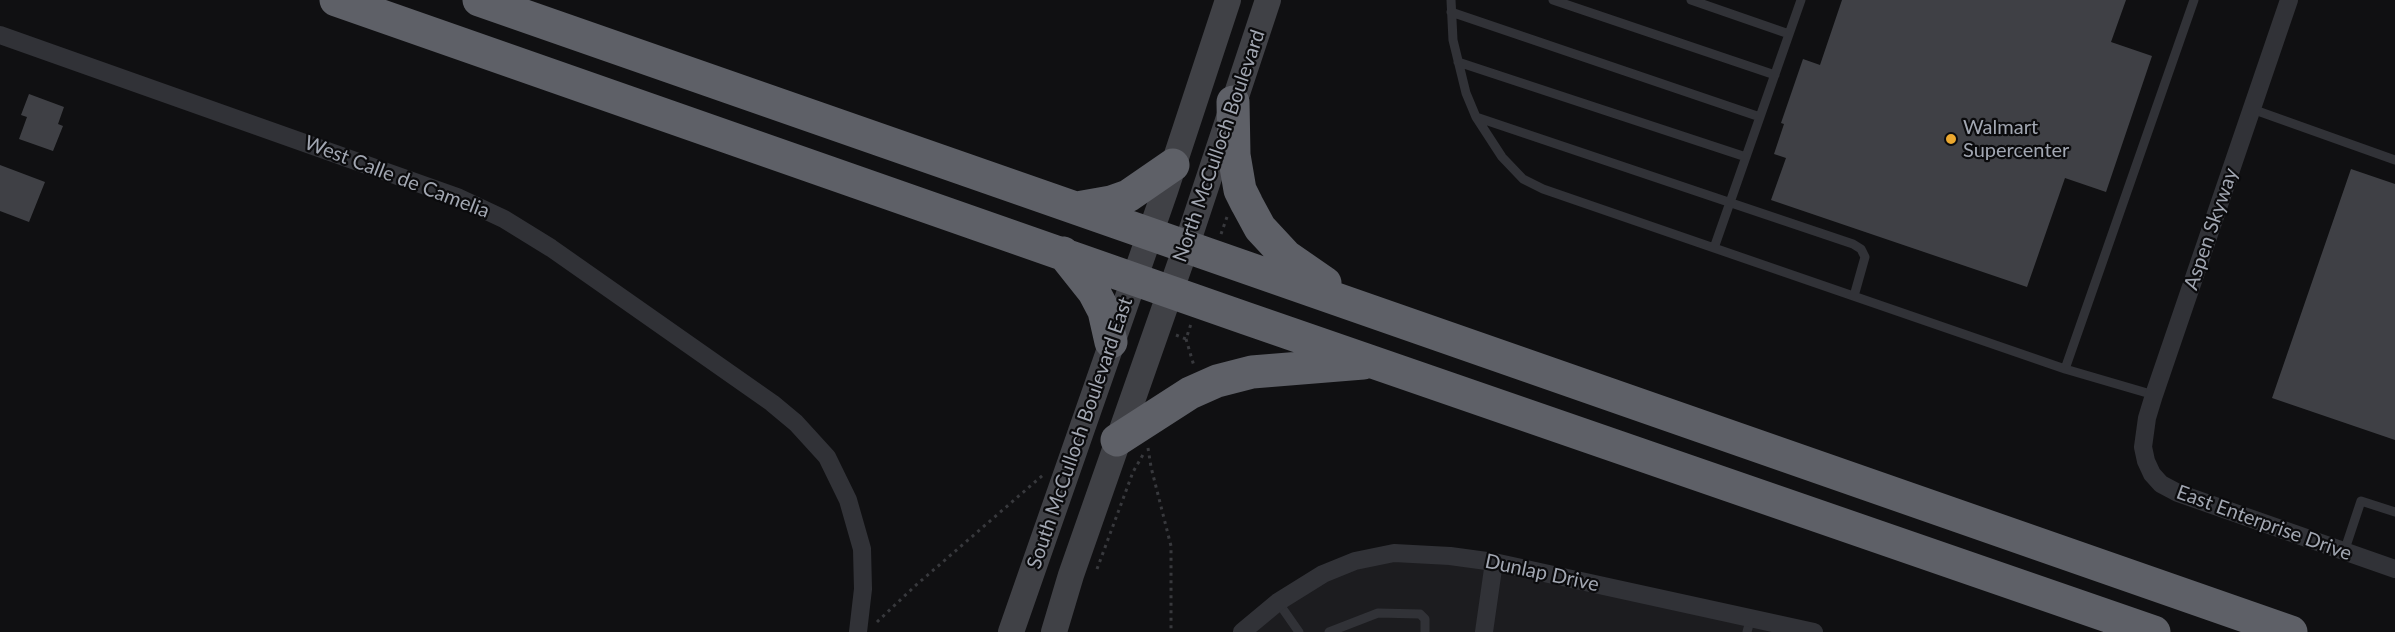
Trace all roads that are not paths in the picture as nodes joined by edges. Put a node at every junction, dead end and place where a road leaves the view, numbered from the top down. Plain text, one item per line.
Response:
1 (336, 0) edge
2 (479, 0) edge
3 (1228, 0) edge
4 (1268, 0) edge
5 (1451, 0) edge
6 (1553, 0) edge
7 (1691, 0) edge
8 (1801, 0) edge
9 (2194, 0) edge
10 (2289, 0) edge
11 (1451, 12) junction
12 (1789, 34) junction
13 (1, 38) edge
14 (1458, 62) junction
15 (1775, 75) junction
16 (1233, 102) junction
17 (2252, 109) junction
18 (1476, 117) junction
19 (1760, 117) junction
20 (1746, 157) junction
21 (2395, 160) edge
22 (1173, 165) junction
23 (1731, 202) junction
24 (1077, 207) junction
25 (1150, 233) junction
26 (1186, 247) junction
27 (1714, 248) junction
28 (1063, 253) junction
29 (1133, 278) junction
30 (1169, 291) junction
31 (1854, 296) junction
32 (1365, 308) junction
33 (1111, 342) junction
34 (1376, 362) junction
35 (2065, 369) junction
36 (2154, 395) junction
37 (1117, 440) junction
38 (2146, 461) joint
39 (2395, 512) edge
40 (2344, 552) junction
41 (1494, 562) junction
42 (2395, 569) edge
43 (1278, 602) junction
44 (1749, 625) edge
45 (858, 632) edge
46 (1011, 632) edge
47 (1054, 632) edge
48 (1242, 632) edge
49 (1299, 632) edge
50 (1329, 632) edge
51 (1425, 632) edge
52 (1484, 632) edge
53 (1814, 632) edge
54 (2154, 632) edge
55 (2291, 632) edge

1 - 28 highway
2 - 24 highway
3 - 22 main road, North McCulloch Boulevard
4 - 16 main road, North McCulloch Boulevard
5 - 11 lane
6 - 15 lane
7 - 12 lane
8 - 12 lane
9 - 35 lane
10 - 17 street, Aspen Skyway
11 - 14 lane
11 - 19 lane
12 - 15 lane
13 - 45 street, West Calle de Camelia
14 - 18 lane
14 - 20 lane
15 - 19 lane
16 - 26 main road, North McCulloch Boulevard
16 - 32 highway
17 - 21 lane
17 - 36 street, Aspen Skyway
18 - 23 lane
18 - 27 lane
19 - 20 lane
20 - 23 lane
22 - 24 highway
22 - 25 main road, North McCulloch Boulevard
23 - 27 lane
23 - 31 lane
24 - 25 highway
25 - 26 highway
25 - 29 main road, South McCulloch Boulevard East
26 - 30 main road, North McCulloch Boulevard
26 - 32 highway
27 - 31 lane
28 - 29 highway
28 - 33 highway
29 - 30 highway
29 - 33 main road, South McCulloch Boulevard East
30 - 34 highway
30 - 37 main road, South McCulloch Boulevard East
31 - 35 lane
32 - 55 highway
33 - 46 main road, South McCulloch Boulevard East
34 - 37 highway
34 - 54 highway
35 - 36 lane
36 - 38 street, Aspen Skyway
37 - 47 main road, South McCulloch Boulevard East
38 - 40 street, East Enterprise Drive
39 - 40 lane
40 - 42 street, East Enterprise Drive
41 - 43 street, Dunlap Drive
41 - 44 street, Dunlap Drive
41 - 52 street
43 - 48 street, Dunlap Drive
43 - 49 lane
44 - 53 street, Dunlap Drive
50 - 51 lane

